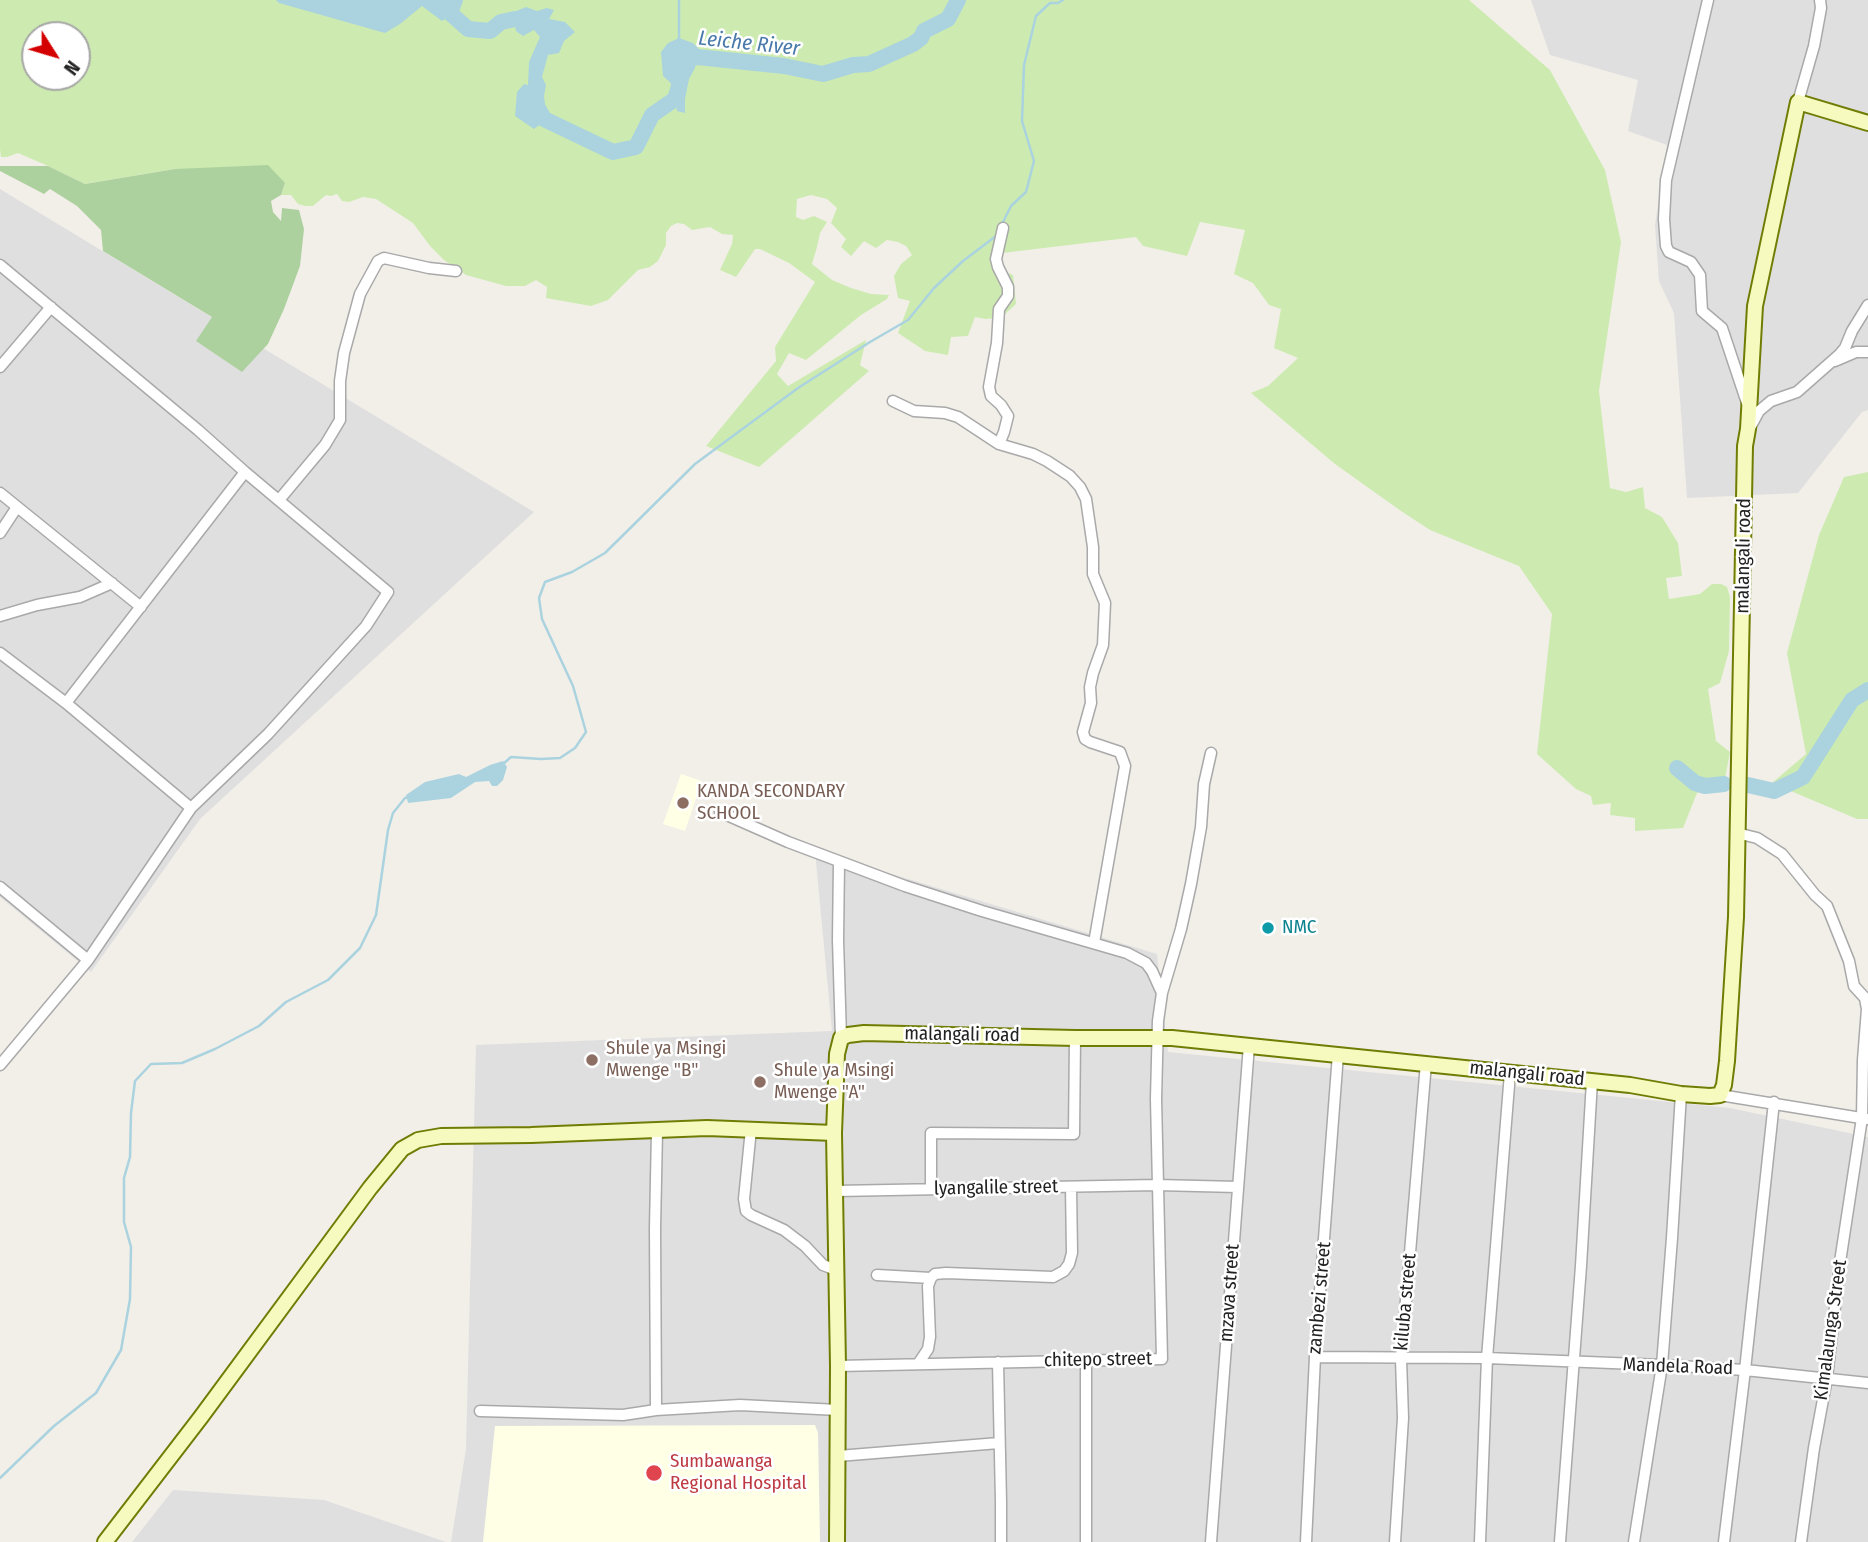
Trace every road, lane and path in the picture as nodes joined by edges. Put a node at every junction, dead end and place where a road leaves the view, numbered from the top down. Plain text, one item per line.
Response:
1 (1708, 0) edge
2 (1820, 0) edge
3 (1798, 102) junction
4 (1868, 123) edge
5 (1003, 228) dead end
6 (0, 265) edge
7 (456, 271) dead end
8 (1868, 305) edge
9 (51, 307) junction
10 (1868, 352) edge
11 (1828, 363) junction
12 (0, 368) edge
13 (893, 401) dead end
14 (1749, 410) junction
15 (999, 444) junction
16 (1745, 446) junction
17 (245, 472) junction
18 (0, 493) edge
19 (279, 500) junction
20 (17, 507) junction
21 (0, 533) edge
22 (112, 583) junction
23 (141, 607) junction
24 (0, 616) edge
25 (0, 653) edge
26 (66, 703) junction
27 (1211, 753) dead end
28 (191, 808) junction
29 (720, 812) dead end
30 (1737, 833) junction
31 (839, 863) junction
32 (0, 887) edge
33 (1094, 943) junction
34 (88, 960) junction
35 (1162, 993) junction
36 (841, 1038) junction
37 (1075, 1038) junction
38 (1157, 1038) junction
39 (1249, 1045) junction
40 (1338, 1054) junction
41 (1426, 1063) junction
42 (0, 1065) edge
43 (1510, 1073) junction
44 (1592, 1081) junction
45 (1681, 1094) junction
46 (1720, 1095) junction
47 (1774, 1102) junction
48 (1865, 1119) edge
49 (751, 1129) junction
50 (657, 1131) junction
51 (834, 1133) junction
52 (1157, 1185) junction
53 (1071, 1187) junction
54 (1238, 1187) junction
55 (931, 1189) junction
56 (836, 1191) junction
57 (836, 1270) junction
58 (877, 1275) dead end
59 (931, 1278) junction
60 (1315, 1357) junction
61 (1487, 1358) junction
62 (1401, 1359) junction
63 (1086, 1360) junction
64 (998, 1362) junction
65 (1573, 1363) junction
66 (918, 1364) junction
67 (1662, 1365) junction
68 (838, 1366) junction
69 (1745, 1370) junction
70 (1826, 1378) junction
71 (1868, 1383) edge
72 (656, 1410) junction
73 (838, 1410) junction
74 (480, 1411) dead end
75 (999, 1443) junction
76 (838, 1456) junction
77 (105, 1542) edge
78 (837, 1542) edge
79 (1001, 1542) edge
80 (1086, 1542) edge
81 (1211, 1542) edge
82 (1306, 1542) edge
83 (1395, 1542) edge
84 (1480, 1542) edge
85 (1560, 1542) edge
86 (1634, 1542) edge
87 (1724, 1542) edge
88 (1801, 1542) edge

1 - 14 street
2 - 3 street
3 - 4 street
3 - 14 street, malangali road
5 - 15 street
6 - 9 street
7 - 19 street
8 - 11 street
9 - 12 street
9 - 17 street
10 - 11 street
11 - 16 street
13 - 15 street
14 - 16 street, malangali road
15 - 33 street
16 - 30 street, malangali road
17 - 19 street
17 - 23 street
18 - 20 street
19 - 28 street
20 - 21 street
20 - 22 street
22 - 23 street
22 - 24 street
23 - 26 street
25 - 26 street
26 - 28 street
27 - 35 street, chitepo street
28 - 34 street
29 - 31 street
30 - 46 street, malangali road
30 - 48 street, Kimalaunga Street
31 - 33 street
31 - 36 street
32 - 34 street
33 - 35 street
34 - 42 street
35 - 38 street, chitepo street
36 - 37 street, malangali road
36 - 51 street
37 - 38 street, malangali road
37 - 55 street
38 - 39 street, malangali road
38 - 52 street, chitepo street
39 - 40 street, malangali road
39 - 54 street, mzava street
40 - 41 street, malangali road
40 - 60 street, zambezi street
41 - 43 street, malangali road
41 - 62 street, kiluba street
43 - 44 street, malangali road
43 - 61 street
44 - 45 street, malangali road
44 - 65 street
45 - 46 street, malangali road
45 - 67 street
46 - 47 street
47 - 48 street
47 - 69 street
48 - 70 street, Kimalaunga Street
49 - 50 street
49 - 51 street
49 - 57 street
50 - 72 street
50 - 77 street
51 - 56 street
52 - 53 street, lyangalile street
52 - 54 street, lyangalile street
52 - 63 street, chitepo street
53 - 55 street, lyangalile street
53 - 59 street
54 - 81 street, mzava street
55 - 56 street, lyangalile street
56 - 57 street
57 - 68 street
58 - 59 street
59 - 66 street
60 - 62 street
60 - 82 street, zambezi street
61 - 62 street
61 - 65 street, Mandela Road
61 - 84 street
62 - 83 street, kiluba street
63 - 64 street, chitepo street
63 - 80 street
64 - 66 street, chitepo street
64 - 75 street
65 - 67 street, Mandela Road
65 - 85 street
66 - 68 street, chitepo street
67 - 69 street, Mandela Road
67 - 86 street
68 - 73 street
69 - 70 street, Mandela Road
69 - 87 street
70 - 71 street, Mandela Road
70 - 88 street, Kimalaunga Street
72 - 73 street
72 - 74 street
73 - 76 street
75 - 76 street
75 - 79 street
76 - 78 street

